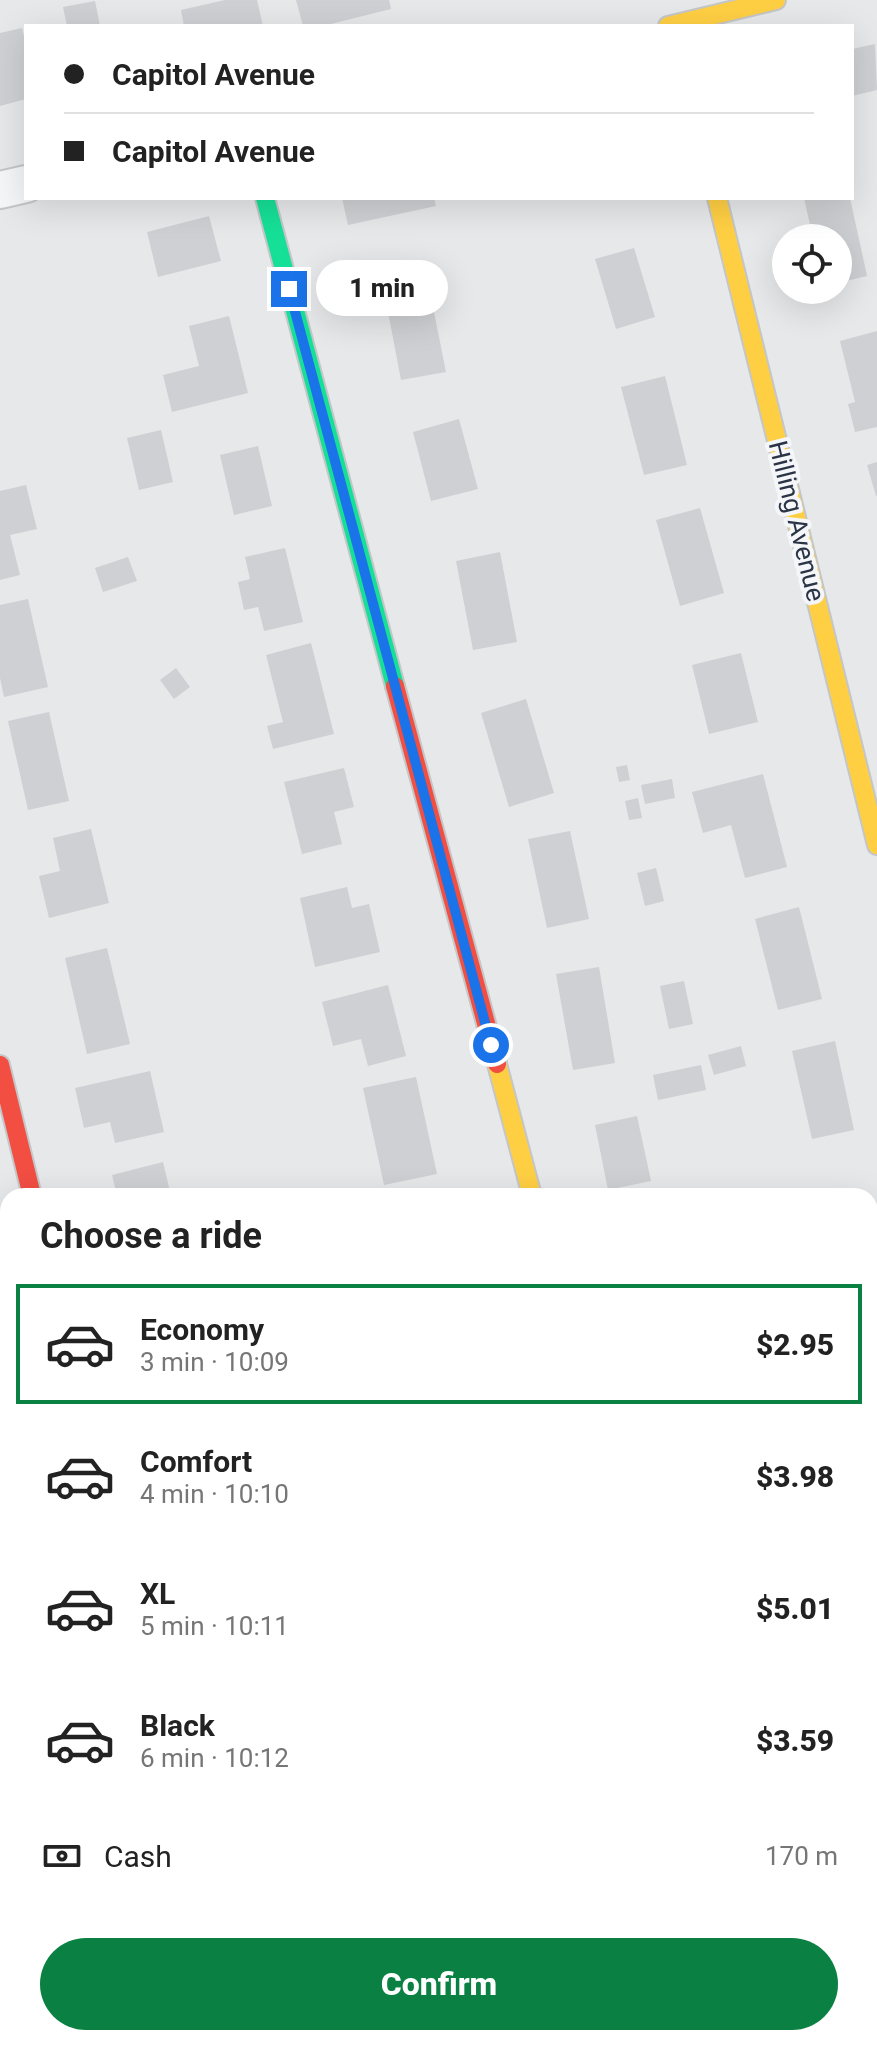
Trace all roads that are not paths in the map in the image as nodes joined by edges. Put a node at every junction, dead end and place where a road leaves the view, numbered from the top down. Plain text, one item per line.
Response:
1 (776, 0) edge
2 (671, 19) edge
3 (24, 184) edge
4 (0, 190) edge
5 (266, 200) edge
6 (717, 200) edge
7 (877, 845) edge
8 (0, 1065) edge
9 (30, 1188) edge
10 (530, 1188) edge

1 - 2 street
3 - 4 street
5 - 10 street
6 - 7 street, Hilling Avenue
8 - 9 street

